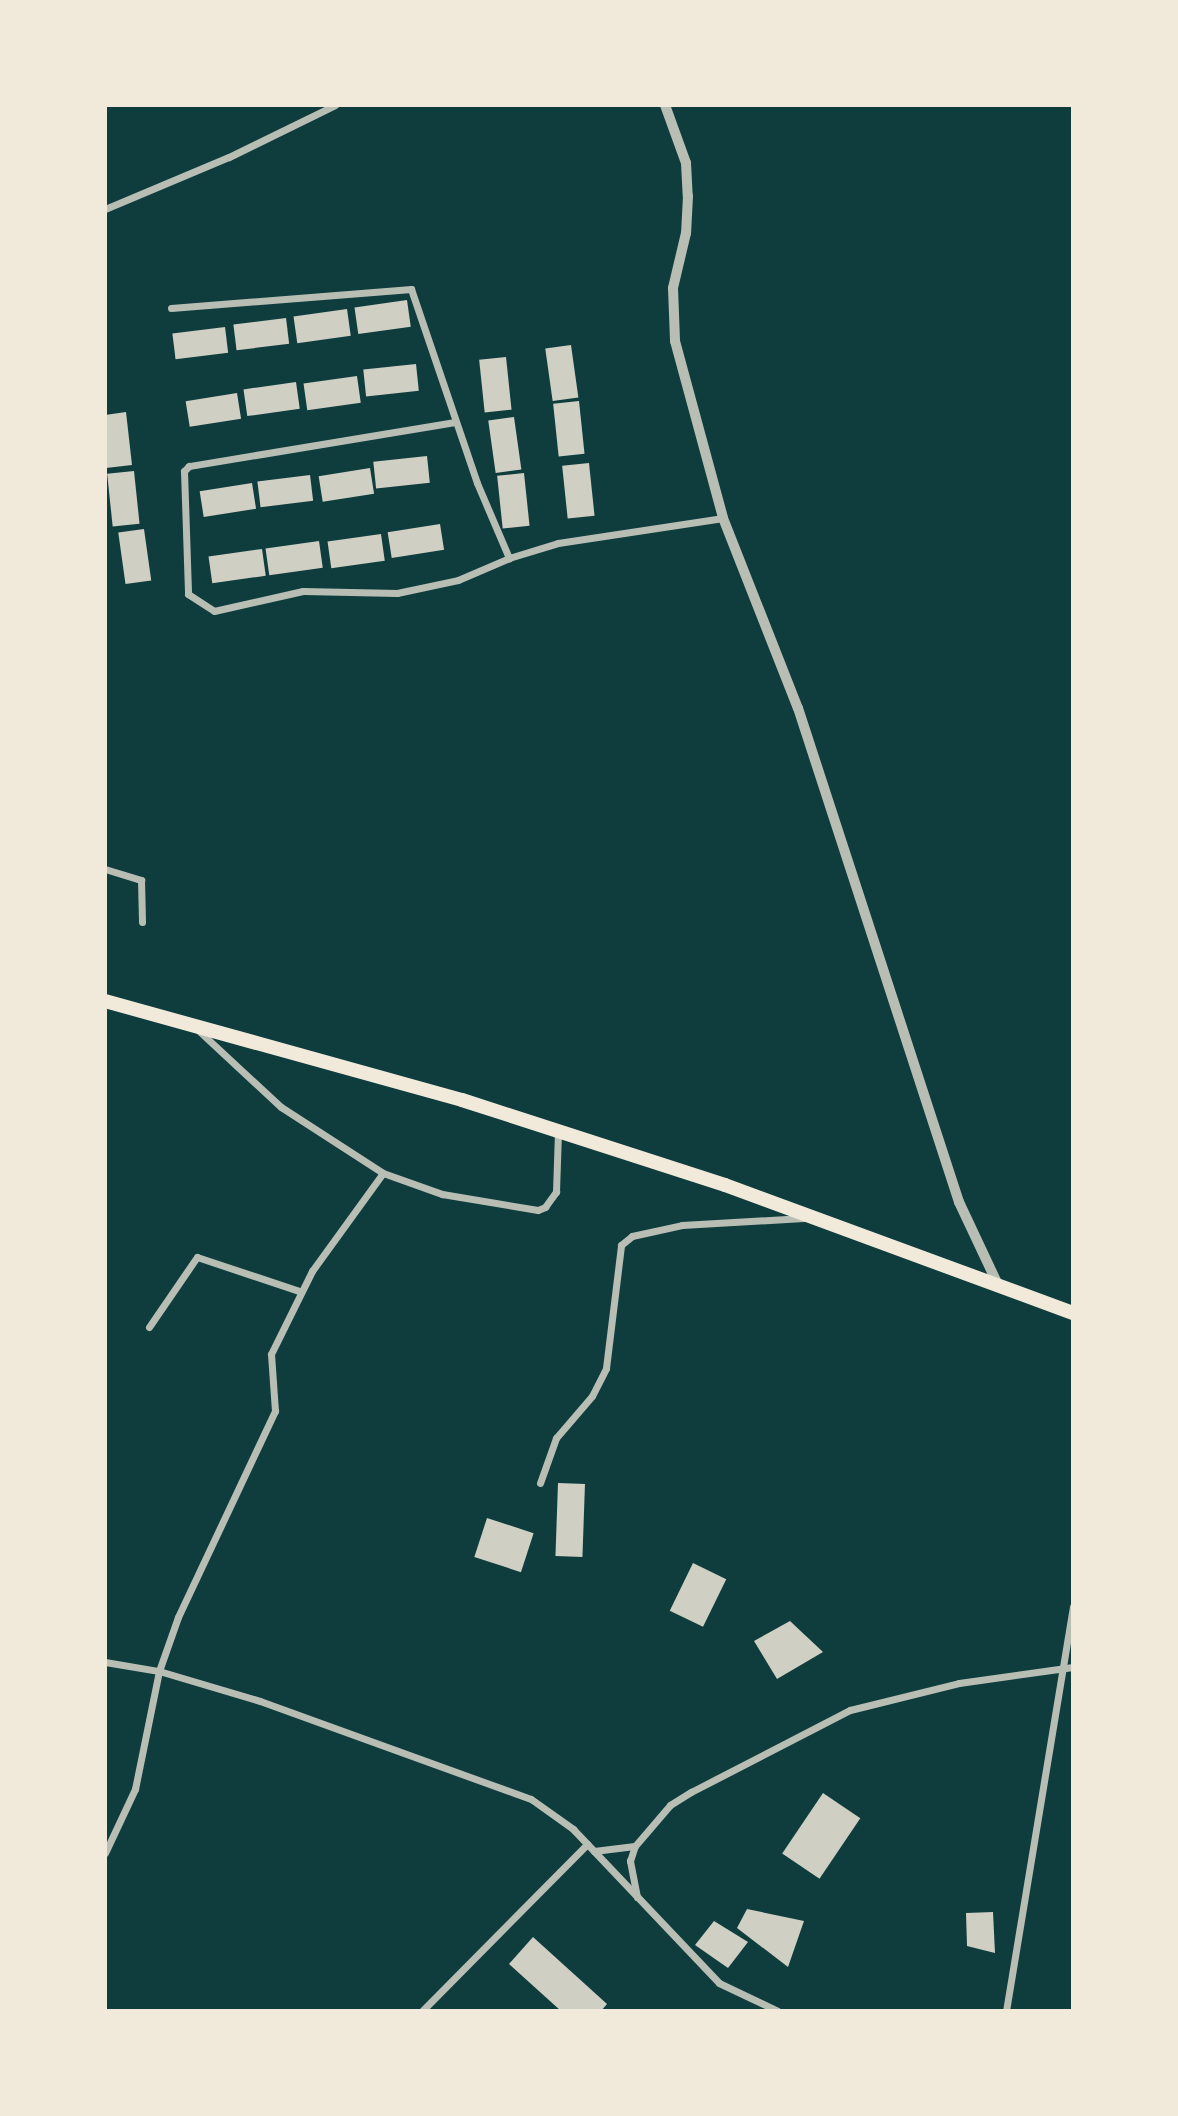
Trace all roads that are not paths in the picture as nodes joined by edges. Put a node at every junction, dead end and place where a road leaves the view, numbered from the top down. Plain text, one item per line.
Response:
1 (335, 105) edge
2 (665, 105) edge
3 (105, 209) edge
4 (171, 307) dead end
5 (455, 422) junction
6 (723, 518) junction
7 (509, 558) junction
8 (105, 869) edge
9 (142, 922) dead end
10 (105, 1001) edge
11 (195, 1027) junction
12 (558, 1131) junction
13 (383, 1173) junction
14 (812, 1217) junction
15 (998, 1285) junction
16 (299, 1291) junction
17 (1073, 1313) edge
18 (149, 1327) dead end
19 (540, 1483) dead end
20 (1073, 1607) edge
21 (105, 1662) edge
22 (1069, 1666) edge
23 (159, 1671) junction
24 (587, 1844) junction
25 (635, 1846) junction
26 (594, 1852) junction
27 (105, 1853) edge
28 (638, 1900) junction
29 (422, 2011) edge
30 (778, 2011) edge
31 (1006, 2011) edge

1 - 3 street
2 - 6 street
4 - 5 street
5 - 7 street
5 - 7 street
6 - 7 street
6 - 15 street
8 - 9 street
10 - 11 highway
11 - 12 highway
11 - 13 street
12 - 13 street
12 - 14 highway
13 - 16 street
14 - 15 highway
14 - 19 street
15 - 17 highway
16 - 18 street
16 - 23 street
20 - 22 street
21 - 23 street
22 - 25 street
22 - 31 street
23 - 24 street
23 - 27 street
24 - 26 street
24 - 29 street
25 - 26 street
25 - 28 street
26 - 28 street
28 - 30 street

